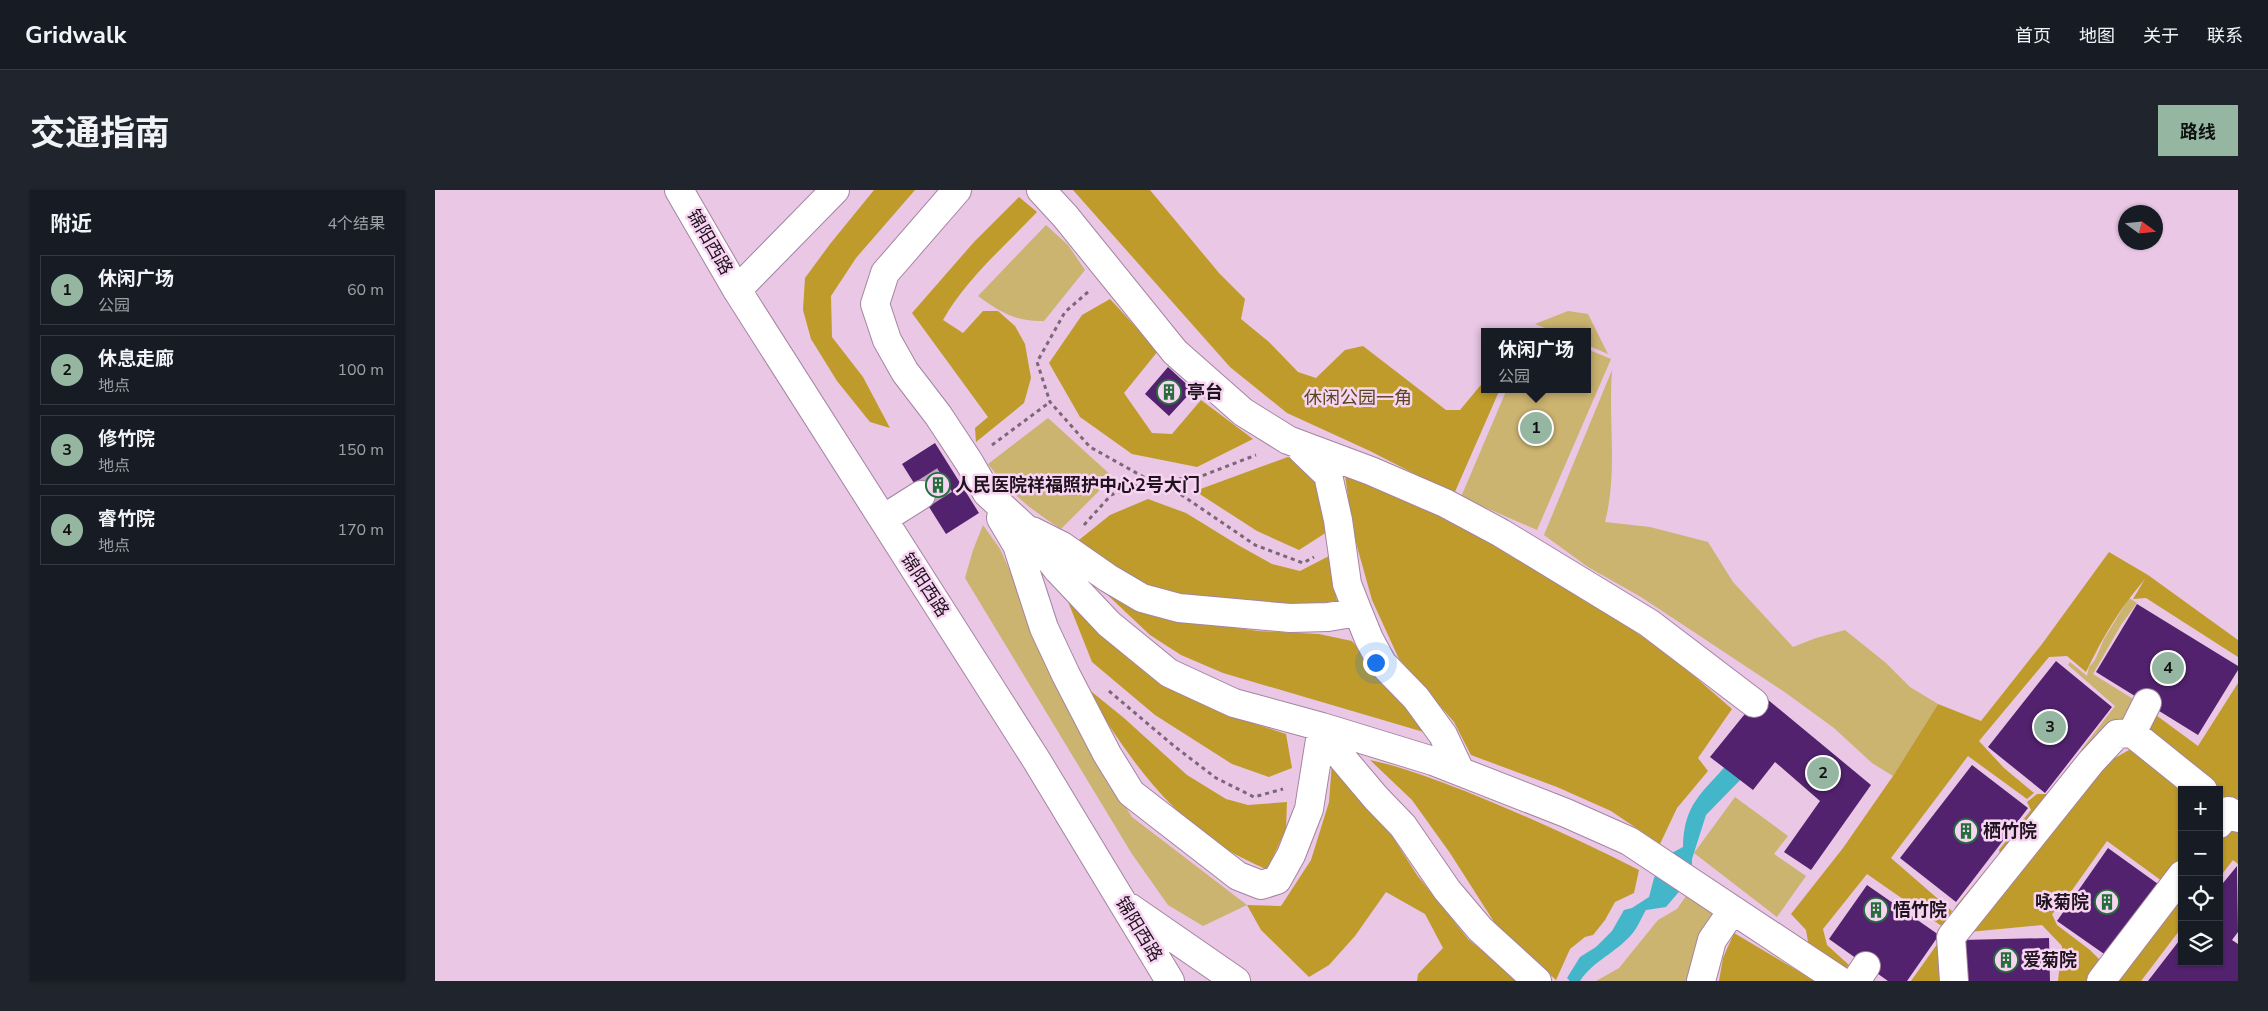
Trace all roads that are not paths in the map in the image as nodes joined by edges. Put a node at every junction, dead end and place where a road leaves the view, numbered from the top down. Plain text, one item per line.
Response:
1 (679, 190) edge
2 (835, 190) edge
3 (957, 190) edge
4 (1041, 190) edge
5 (737, 290) junction
6 (1288, 440) junction
7 (987, 493) junction
8 (921, 495) tunnel mouth
9 (883, 519) junction
10 (1025, 527) junction
11 (1357, 612) junction
12 (1754, 702) dead end
13 (2147, 703) dead end
14 (1323, 727) junction
15 (2132, 733) junction
16 (1460, 771) junction
17 (2198, 786) edge
18 (2181, 876) edge
19 (1122, 902) junction
20 (1732, 911) junction
21 (1170, 981) edge
22 (1236, 981) edge
23 (1537, 981) edge
24 (1701, 981) edge
25 (1840, 981) edge
26 (1954, 981) edge
27 (2101, 981) edge

1 - 5 street, 锦阳西路
2 - 5 street
3 - 7 street
4 - 6 street
5 - 9 street, 锦阳西路
6 - 11 street
6 - 12 street
7 - 10 street
7 - 14 street
8 - 9 street
9 - 19 street, 锦阳西路
10 - 11 street
10 - 14 street
11 - 16 street
13 - 15 street
14 - 16 street
14 - 23 street
15 - 17 street
15 - 26 street
16 - 20 street
18 - 27 street
19 - 21 street, 锦阳西路
19 - 22 street
20 - 24 street
20 - 25 street

